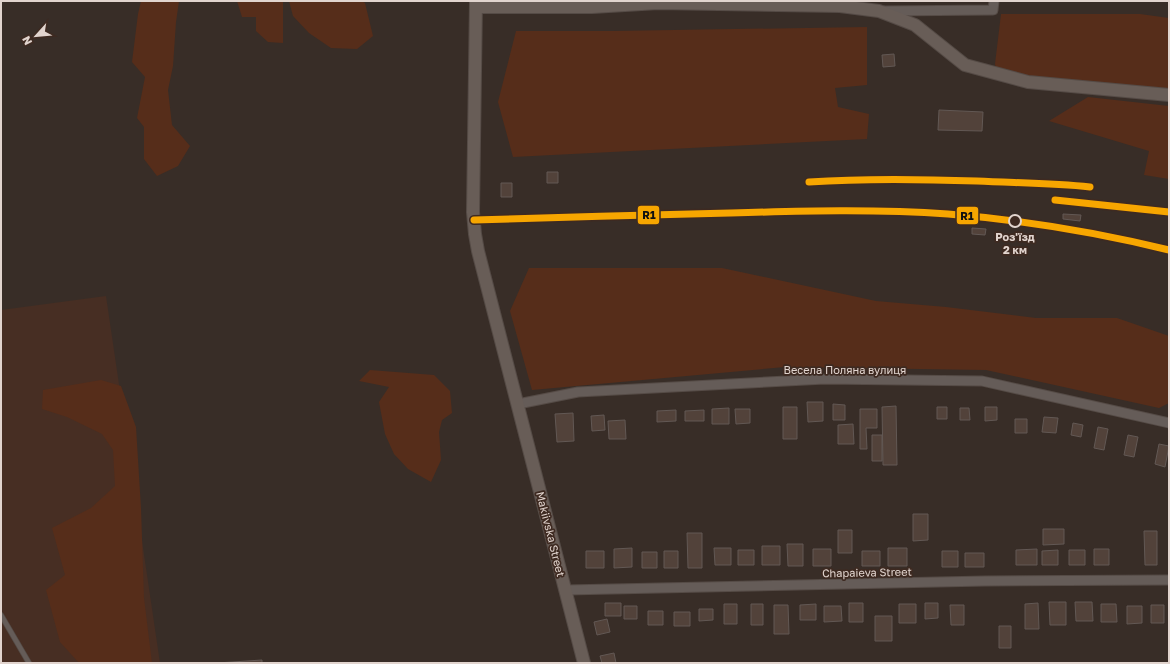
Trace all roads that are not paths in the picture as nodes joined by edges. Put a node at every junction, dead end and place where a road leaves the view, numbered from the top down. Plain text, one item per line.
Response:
1 (994, 1) edge
2 (477, 4) edge
3 (592, 4) edge
4 (879, 11) junction
5 (1169, 95) edge
6 (518, 404) junction
7 (1169, 424) edge
8 (1169, 580) edge
9 (566, 590) junction
10 (1, 615) edge
11 (29, 663) edge
12 (584, 663) edge

1 - 4 street
2 - 3 main road
2 - 6 main road, Makiivska Street
3 - 4 main road
4 - 5 main road
6 - 7 street, Весела Поляна вулиця
6 - 9 main road, Makiivska Street
8 - 9 street, Chapaieva Street
9 - 12 main road, Makiivska Street
10 - 11 lane

